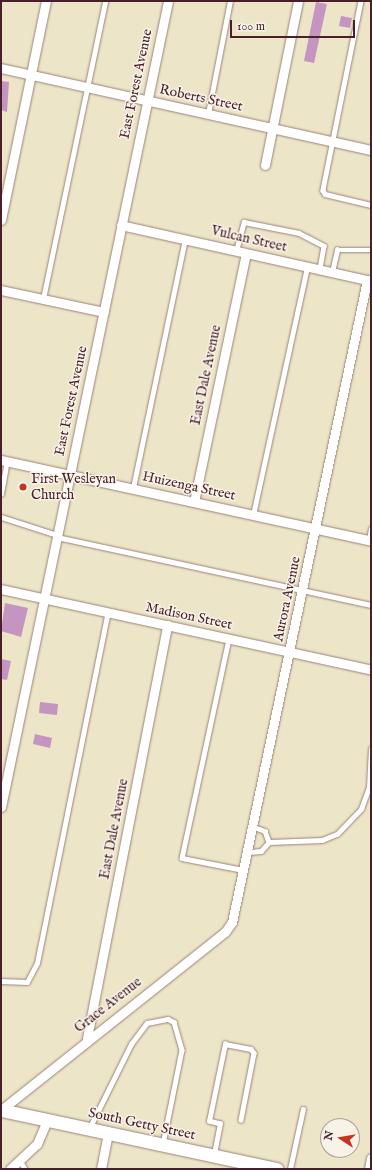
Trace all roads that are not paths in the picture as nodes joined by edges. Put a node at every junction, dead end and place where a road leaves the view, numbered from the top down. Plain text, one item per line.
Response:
1 (46, 1) edge
2 (105, 1) edge
3 (168, 1) edge
4 (230, 1) edge
5 (298, 1) edge
6 (361, 1) edge
7 (1, 68) edge
8 (31, 74) junction
9 (87, 87) junction
10 (147, 101) junction
11 (208, 114) junction
12 (272, 128) junction
13 (331, 141) junction
14 (371, 150) edge
15 (265, 165) dead end
16 (371, 206) edge
17 (1, 220) edge
18 (121, 225) junction
19 (185, 239) junction
20 (371, 250) edge
21 (236, 251) junction
22 (246, 254) junction
23 (307, 266) junction
24 (320, 270) junction
25 (332, 272) junction
26 (369, 280) edge
27 (1, 290) edge
28 (43, 299) junction
29 (104, 312) junction
30 (4, 460) edge
31 (70, 474) junction
32 (133, 488) junction
33 (1, 494) edge
34 (194, 502) junction
35 (253, 515) junction
36 (1, 518) edge
37 (315, 528) junction
38 (371, 529) edge
39 (57, 536) junction
40 (370, 540) edge
41 (1, 589) edge
42 (303, 590) junction
43 (44, 598) junction
44 (371, 605) edge
45 (108, 612) junction
46 (167, 625) junction
47 (229, 638) junction
48 (290, 652) junction
49 (371, 670) edge
50 (371, 750) edge
51 (1, 807) edge
52 (254, 827) junction
53 (269, 842) junction
54 (249, 852) junction
55 (245, 871) junction
56 (232, 922) joint
57 (1, 981) edge
58 (86, 1038) junction
59 (303, 1109) dead end
60 (1, 1110) edge
61 (47, 1120) junction
62 (241, 1120) dead end
63 (89, 1129) junction
64 (108, 1133) junction
65 (163, 1145) junction
66 (214, 1156) junction
67 (371, 1158) edge
68 (20, 1160) junction
69 (10, 1169) edge
70 (25, 1169) edge
71 (100, 1169) edge
72 (277, 1169) edge
73 (290, 1169) edge
74 (368, 1169) edge

1 - 8 street
2 - 9 lane
3 - 10 street, East Forest Avenue
4 - 11 lane
5 - 12 street
6 - 13 lane
7 - 8 street, Roberts Street
8 - 9 street, Roberts Street
8 - 17 street
9 - 10 street, Roberts Street
9 - 28 lane
10 - 11 street, Roberts Street
10 - 18 street, East Forest Avenue
11 - 12 street, Roberts Street
12 - 13 street, Roberts Street
12 - 15 street
13 - 14 street, Roberts Street
13 - 16 lane
18 - 19 street, Vulcan Street
18 - 29 street, East Forest Avenue
19 - 21 street, Vulcan Street
19 - 32 lane
20 - 25 lane
21 - 22 street, Vulcan Street
21 - 24 lane
22 - 23 street, Vulcan Street
22 - 34 street, East Dale Avenue
23 - 24 street, Vulcan Street
23 - 35 lane
24 - 25 street, Vulcan Street
25 - 26 street, Vulcan Street
26 - 37 street, Aurora Avenue
27 - 28 street
28 - 29 street
29 - 31 street, East Forest Avenue
30 - 31 street, Huizenga Street
30 - 33 lane
31 - 32 street, Huizenga Street
31 - 39 street, East Forest Avenue
32 - 34 street, Huizenga Street
34 - 35 street, Huizenga Street
35 - 37 street, Huizenga Street
36 - 39 lane
37 - 40 street, Huizenga Street
37 - 42 street, Aurora Avenue
38 - 40 lane
39 - 42 lane
39 - 43 street, East Forest Avenue
41 - 43 street, Madison Street
42 - 44 lane
42 - 48 street, Aurora Avenue
43 - 45 street, Madison Street
43 - 51 street, East Forest Avenue
45 - 46 street, Madison Street
45 - 57 lane
46 - 47 street, Madison Street
46 - 58 street, East Dale Avenue
47 - 48 street, Madison Street
47 - 55 lane
48 - 49 street, Madison Street
48 - 52 street, Aurora Avenue
50 - 53 lane
52 - 53 lane
52 - 54 street, Aurora Avenue
53 - 54 lane
54 - 55 street, Aurora Avenue
55 - 56 street, Aurora Avenue
56 - 58 street, Grace Avenue
58 - 60 street, Grace Avenue
59 - 73 lane
60 - 61 main road, South Getty Street
61 - 63 main road, South Getty Street
61 - 68 street
62 - 66 lane
63 - 64 main road, South Getty Street
63 - 65 lane
64 - 65 main road, South Getty Street
64 - 71 street
65 - 66 main road, South Getty Street
66 - 72 main road, South Getty Street
67 - 74 street
68 - 69 street
68 - 70 lane

